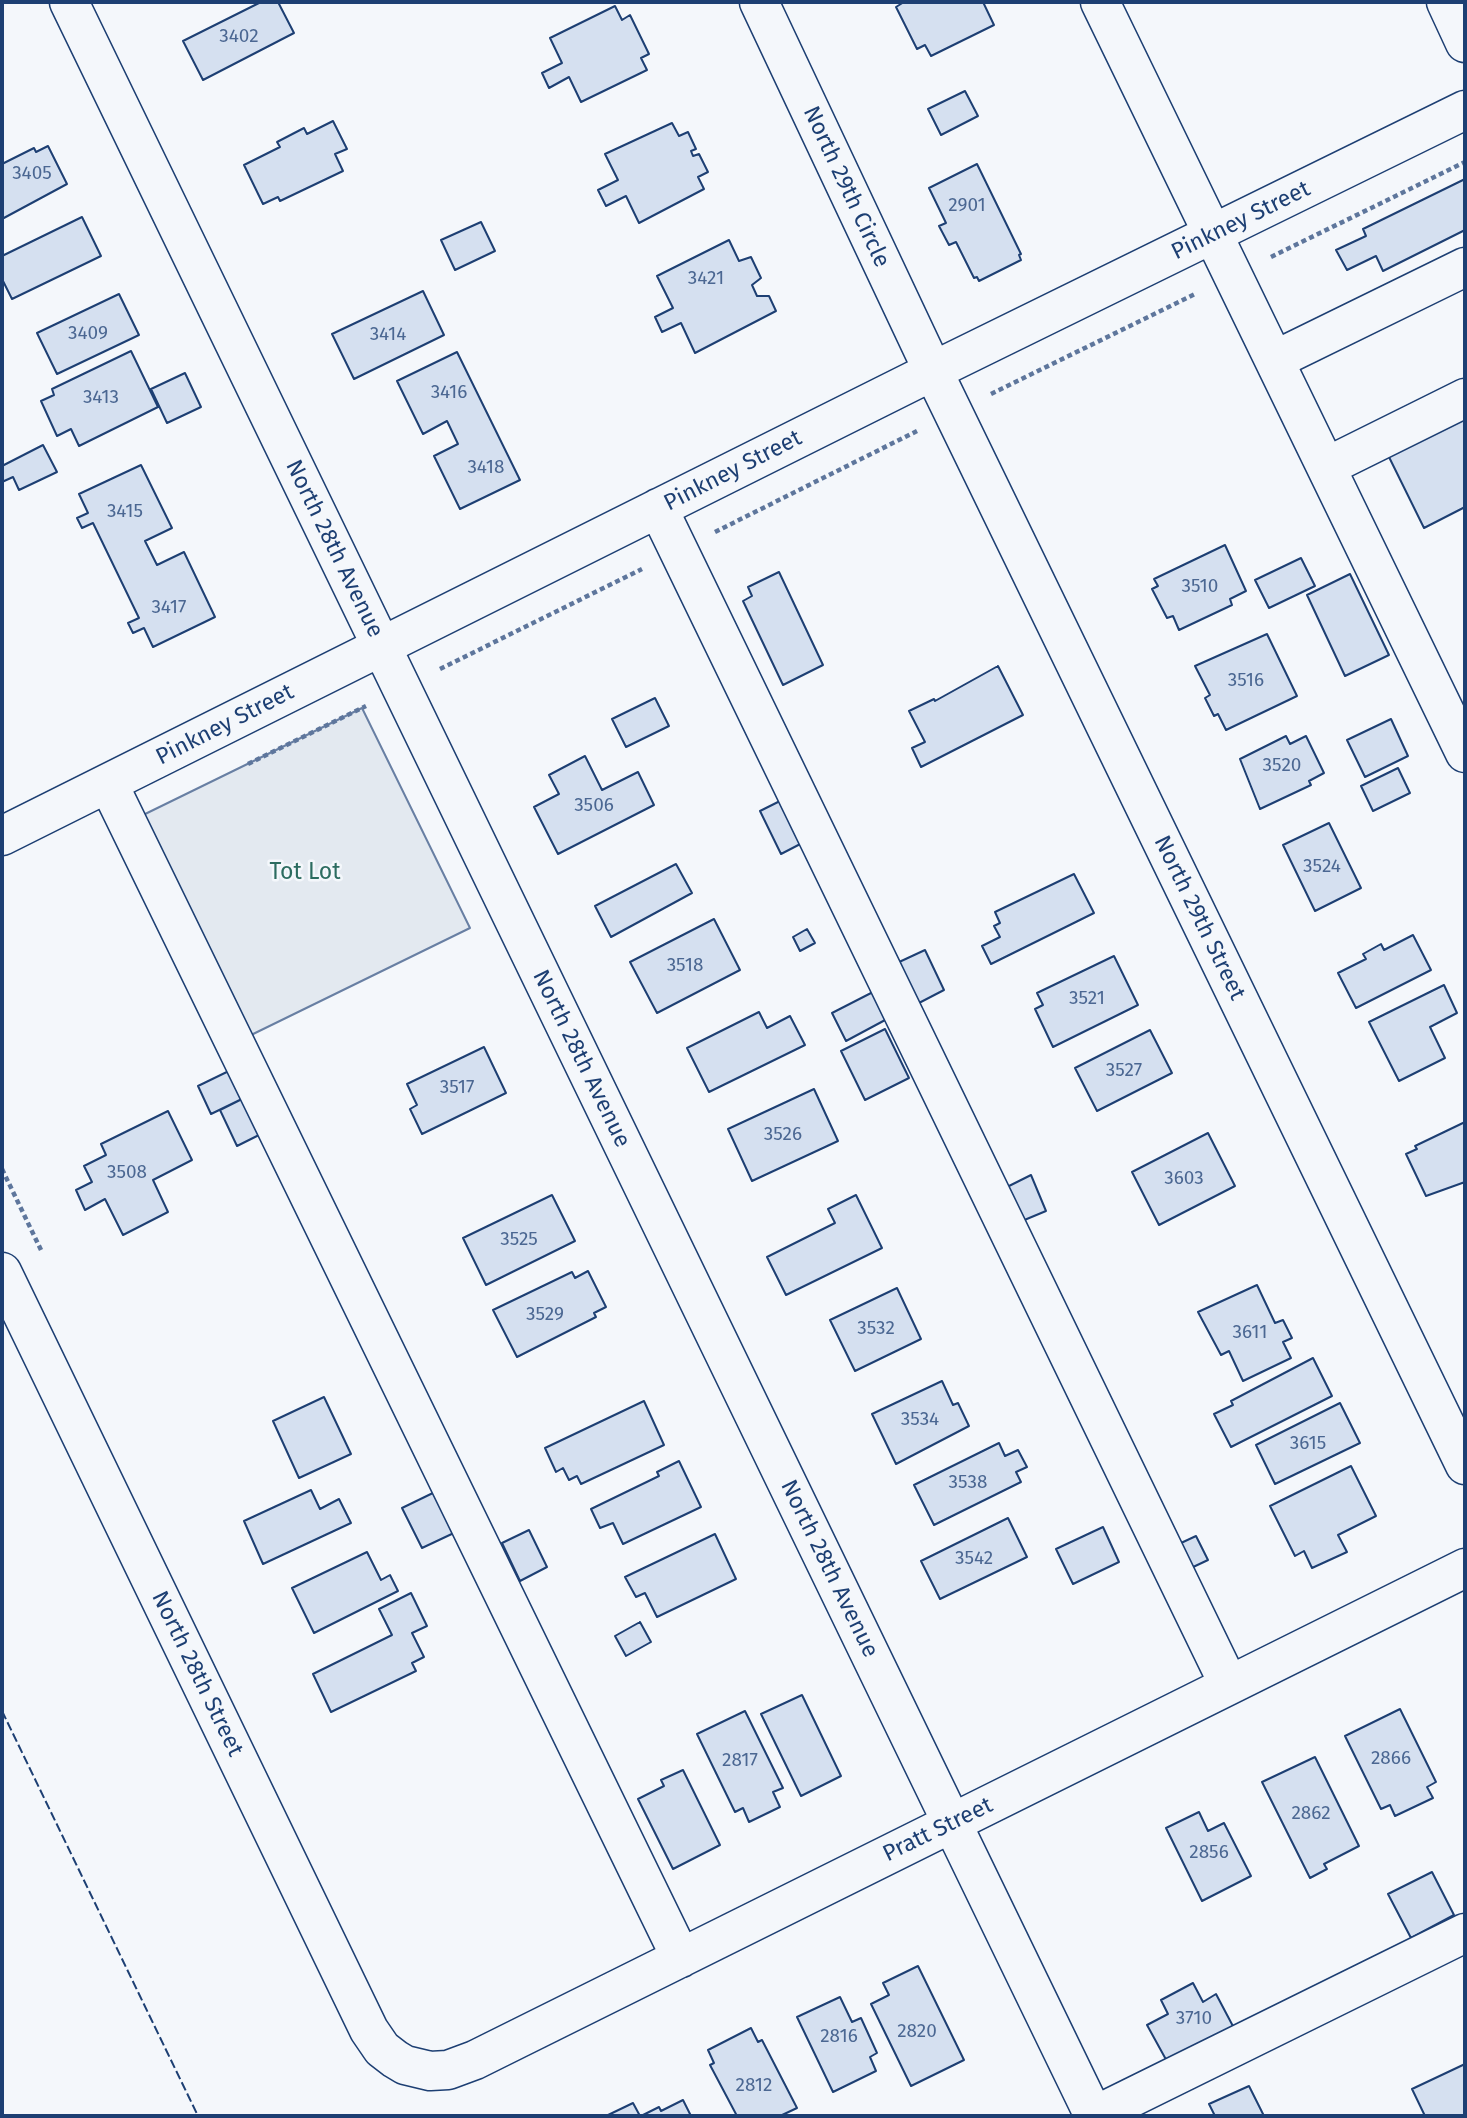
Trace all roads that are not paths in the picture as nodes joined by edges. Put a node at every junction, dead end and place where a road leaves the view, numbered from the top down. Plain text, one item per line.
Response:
1 (69, 2) edge
2 (759, 2) edge
3 (1100, 2) edge
4 (1446, 2) edge
5 (1465, 43) edge
6 (1465, 110) edge
7 (1214, 235) junction
8 (1465, 267) edge
9 (1275, 360) junction
10 (933, 371) junction
11 (1465, 398) edge
12 (1326, 467) junction
13 (658, 508) junction
14 (381, 647) junction
15 (1465, 753) edge
16 (108, 783) junction
17 (2, 836) edge
18 (2, 1272) edge
19 (1465, 1465) edge
20 (1465, 1568) edge
21 (1229, 1685) junction
22 (952, 1823) junction
23 (1465, 1933) edge
24 (681, 1958) junction
25 (405, 2065) joint
26 (1094, 2116) edge

1 - 14 street, North 28th Avenue
2 - 10 street, North 29th Circle
3 - 7 street
4 - 5 street
6 - 7 street, Pinkney Street
7 - 9 street
7 - 10 street, Pinkney Street
8 - 9 street
9 - 12 street
10 - 13 street, Pinkney Street
10 - 19 street, North 29th Street
11 - 12 street
12 - 15 street
13 - 14 street, Pinkney Street
13 - 21 street
14 - 16 street, Pinkney Street
14 - 22 street, North 28th Avenue
16 - 17 street, Pinkney Street
16 - 24 street
18 - 25 street, North 28th Street
20 - 21 street, Pratt Street
21 - 22 street, Pratt Street
22 - 24 street, Pratt Street
22 - 26 street, North 28th Avenue
23 - 26 street
24 - 25 street, Pratt Street

